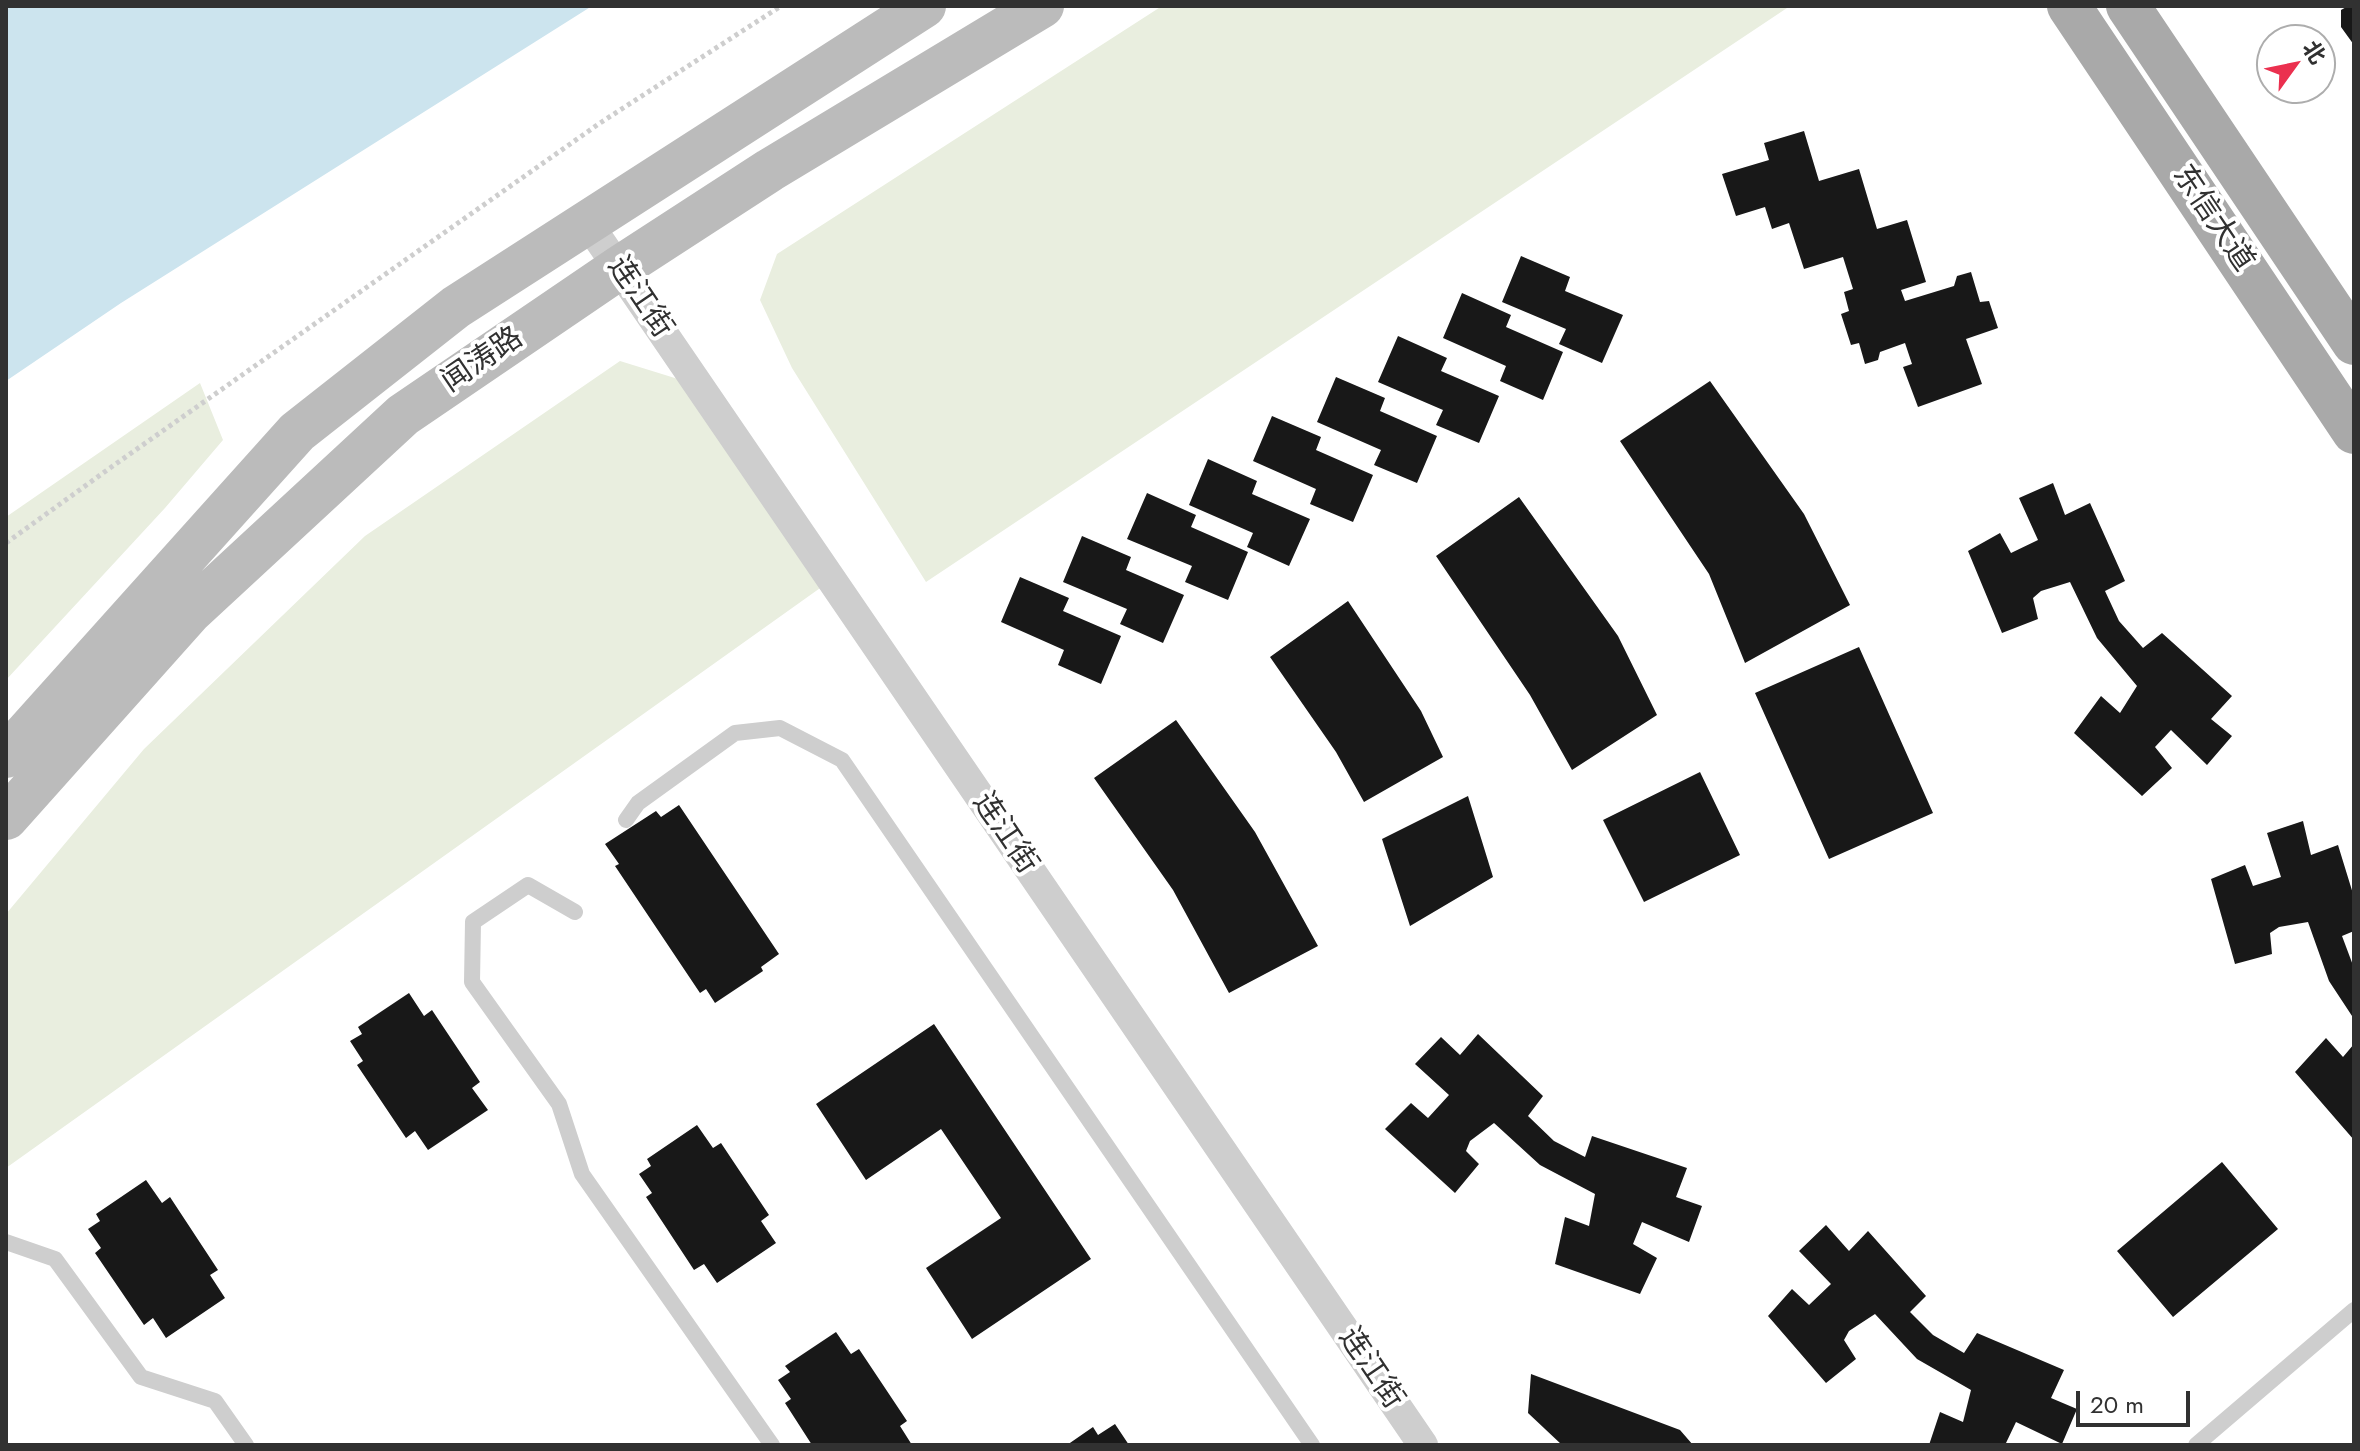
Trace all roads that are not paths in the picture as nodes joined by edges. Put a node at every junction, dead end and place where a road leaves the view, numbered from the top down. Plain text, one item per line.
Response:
1 (924, 6) edge
2 (1042, 6) edge
3 (2069, 6) edge
4 (2128, 6) edge
5 (587, 222) junction
6 (619, 268) junction
7 (2354, 343) edge
8 (2354, 432) edge
9 (6, 756) edge
10 (6, 818) edge
11 (626, 820) dead end
12 (575, 912) dead end
13 (6, 1242) edge
14 (2354, 1310) edge
15 (246, 1445) edge
16 (772, 1445) edge
17 (1312, 1445) edge
18 (1423, 1445) edge
19 (2196, 1445) edge

1 - 5 main road, 闻涛路
2 - 6 main road, 闻涛路
3 - 8 main road, 东信大道
4 - 7 main road, 东信大道
5 - 6 street, 连江街
5 - 9 main road, 闻涛路
6 - 10 main road, 闻涛路
6 - 18 street, 连江街
11 - 17 lane
12 - 16 lane
13 - 15 lane
14 - 19 lane

